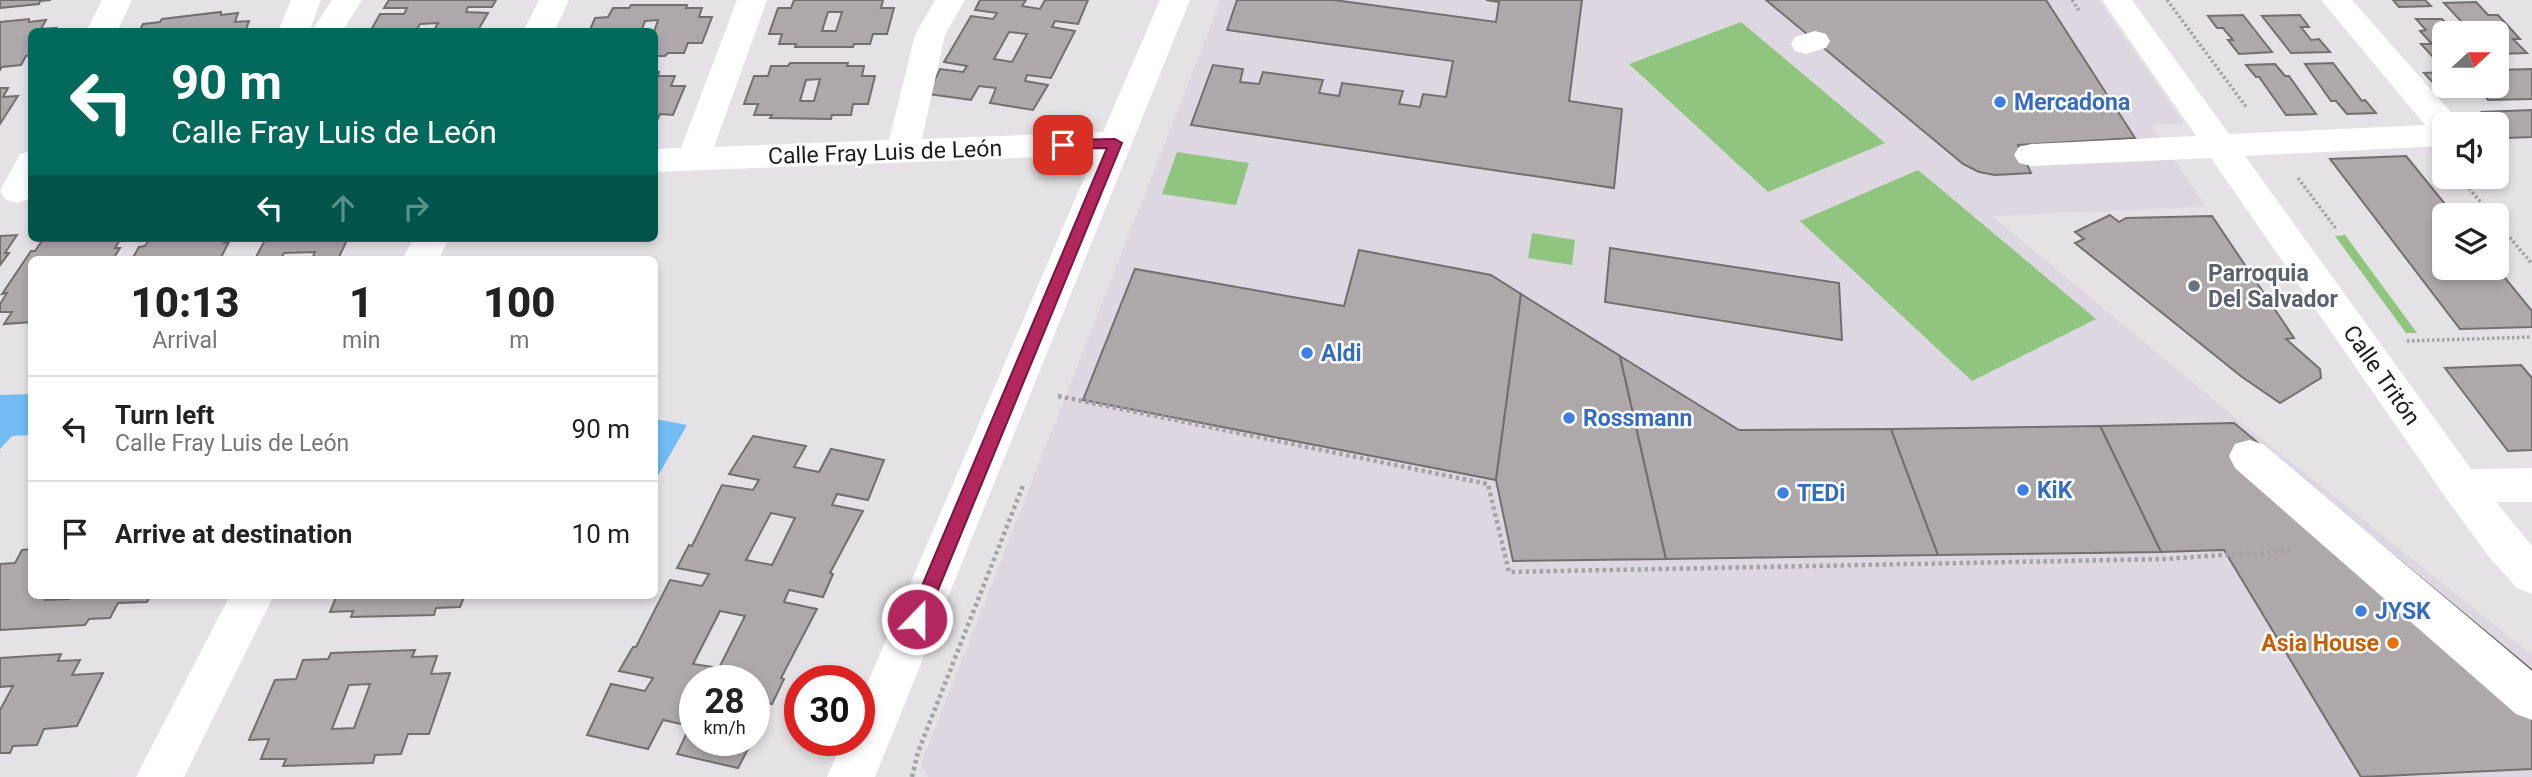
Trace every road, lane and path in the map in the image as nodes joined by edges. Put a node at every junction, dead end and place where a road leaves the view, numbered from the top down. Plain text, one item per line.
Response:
1 (117, 0) edge
2 (306, 0) edge
3 (347, 0) edge
4 (554, 0) edge
5 (752, 0) edge
6 (938, 0) edge
7 (950, 0) edge
8 (1175, 0) edge
9 (2117, 0) edge
10 (2336, 0) edge
11 (103, 28) edge
12 (295, 28) edge
13 (329, 28) edge
14 (540, 28) edge
15 (930, 35) junction
16 (1115, 143) junction
17 (2219, 146) junction
18 (903, 151) junction
19 (2031, 155) dead end
20 (693, 160) junction
21 (658, 161) edge
22 (2469, 189) edge
23 (2482, 203) edge
24 (2509, 236) edge
25 (2532, 264) edge
26 (2532, 337) edge
27 (2360, 342) junction
28 (1058, 396) dead end
29 (2249, 456) dead end
30 (2532, 485) edge
31 (2460, 486) junction
32 (2351, 544) junction
33 (2532, 575) edge
34 (250, 599) edge
35 (2532, 699) edge
36 (160, 777) edge
37 (851, 777) edge

1 - 11 street
2 - 12 street
3 - 13 street
4 - 14 street
5 - 20 street
6 - 15 street
7 - 15 street
8 - 16 street
9 - 17 street, Calle Tritón
10 - 17 street
15 - 18 street
16 - 18 street, Calle Fray Luis de León
16 - 37 street
17 - 19 street
17 - 27 street, Calle Tritón
18 - 20 street, Calle Fray Luis de León
20 - 21 street, Calle Fray Luis de León
22 - 23 path
24 - 25 path
26 - 27 path
27 - 31 street, Calle Tritón
28 - 32 path
29 - 32 street
30 - 31 street
31 - 33 street, Calle Tritón
32 - 35 street
34 - 36 street

